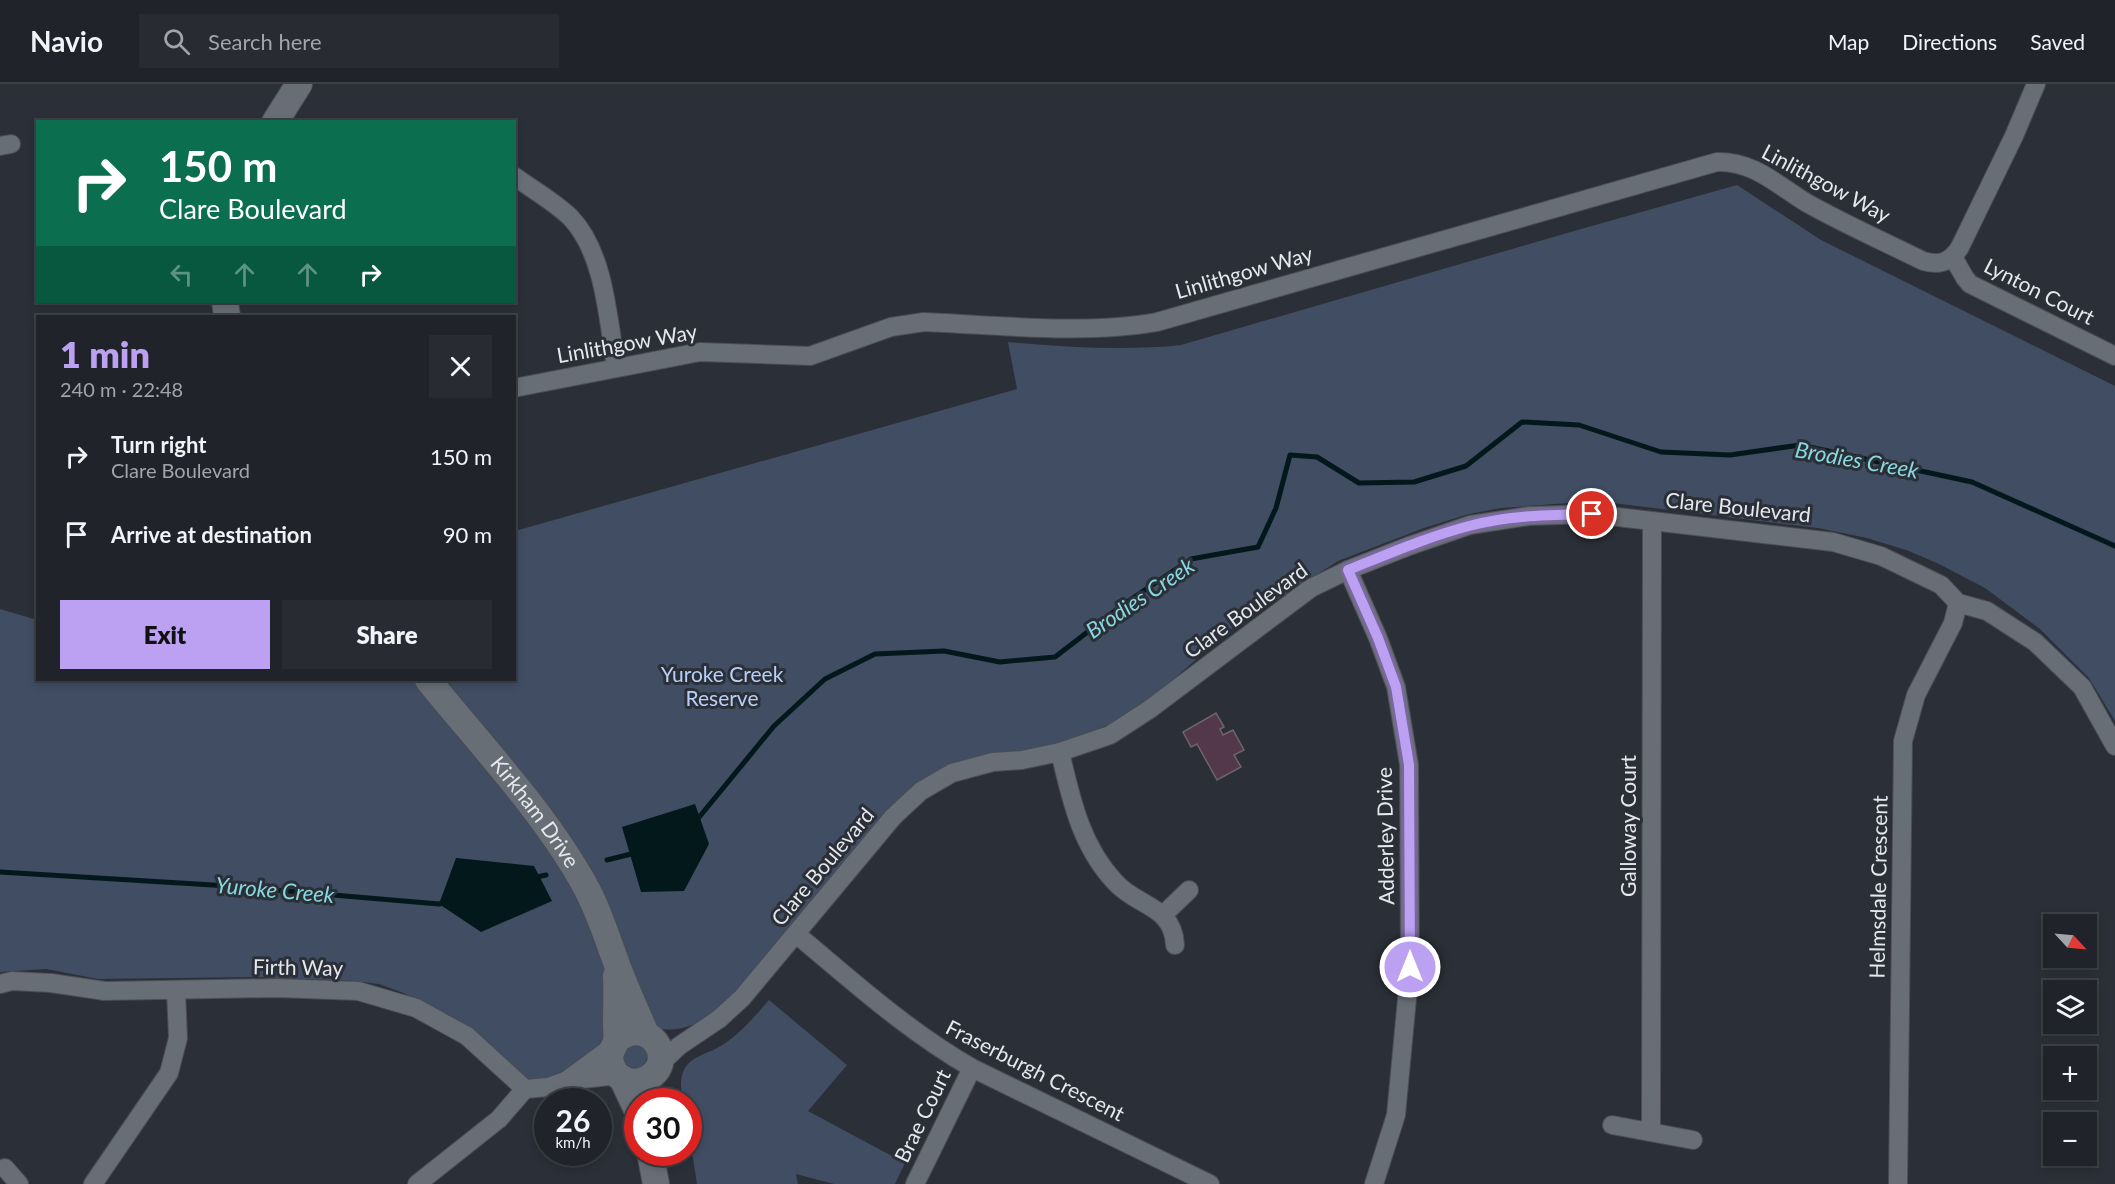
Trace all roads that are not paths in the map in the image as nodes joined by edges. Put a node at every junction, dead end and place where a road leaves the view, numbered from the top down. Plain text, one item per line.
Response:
1 (299, 84) edge
2 (2036, 84) edge
3 (276, 120) edge
4 (516, 177) edge
5 (1953, 257) junction
6 (2115, 356) edge
7 (616, 367) junction
8 (516, 388) edge
9 (1652, 521) junction
10 (1348, 570) junction
11 (1958, 603) junction
12 (429, 681) edge
13 (2115, 746) edge
14 (1060, 752) junction
15 (1190, 891) dead end
16 (1163, 915) junction
17 (796, 934) junction
18 (1174, 945) dead end
19 (616, 961) junction
20 (0, 984) edge
21 (176, 991) junction
22 (699, 1032) junction
23 (648, 1035) junction
24 (614, 1044) junction
25 (657, 1068) junction
26 (972, 1068) junction
27 (620, 1076) junction
28 (565, 1081) junction
29 (626, 1088) edge
30 (654, 1088) edge
31 (525, 1089) junction
32 (1612, 1125) dead end
33 (1651, 1132) junction
34 (1693, 1140) dead end
35 (653, 1166) edge
36 (5, 1168) dead end
37 (1374, 1183) edge
38 (19, 1184) edge
39 (93, 1184) edge
40 (417, 1184) edge
41 (656, 1184) edge
42 (915, 1184) edge
43 (1210, 1184) edge
44 (1898, 1184) edge

1 - 3 street
2 - 5 street
4 - 7 street
5 - 6 street, Lynton Court
5 - 7 street, Linlithgow Way
7 - 8 street, Linlithgow Way
9 - 10 street, Clare Boulevard
9 - 11 street, Clare Boulevard
9 - 33 street, Galloway Court
10 - 14 street, Clare Boulevard
10 - 37 street, Adderley Drive
11 - 13 street, Clare Boulevard
11 - 44 street, Helmsdale Crescent
12 - 19 street, Kirkham Drive
14 - 16 street
14 - 17 street, Clare Boulevard
15 - 16 street
16 - 18 street
17 - 22 street, Clare Boulevard
17 - 26 street, Fraserburgh Crescent
19 - 23 street, Kirkham Drive
19 - 24 street, Kirkham Drive
20 - 21 street, Firth Way
21 - 31 street, Firth Way
21 - 39 street
22 - 23 street
22 - 25 street, Clare Boulevard
23 - 24 street
23 - 25 street
24 - 27 street
24 - 28 street
25 - 27 street
25 - 30 street
26 - 42 street, Brae Court
26 - 43 street, Fraserburgh Crescent
27 - 28 street
27 - 29 street
28 - 31 street
31 - 40 street
32 - 33 street
33 - 34 street
35 - 41 street
36 - 38 street

